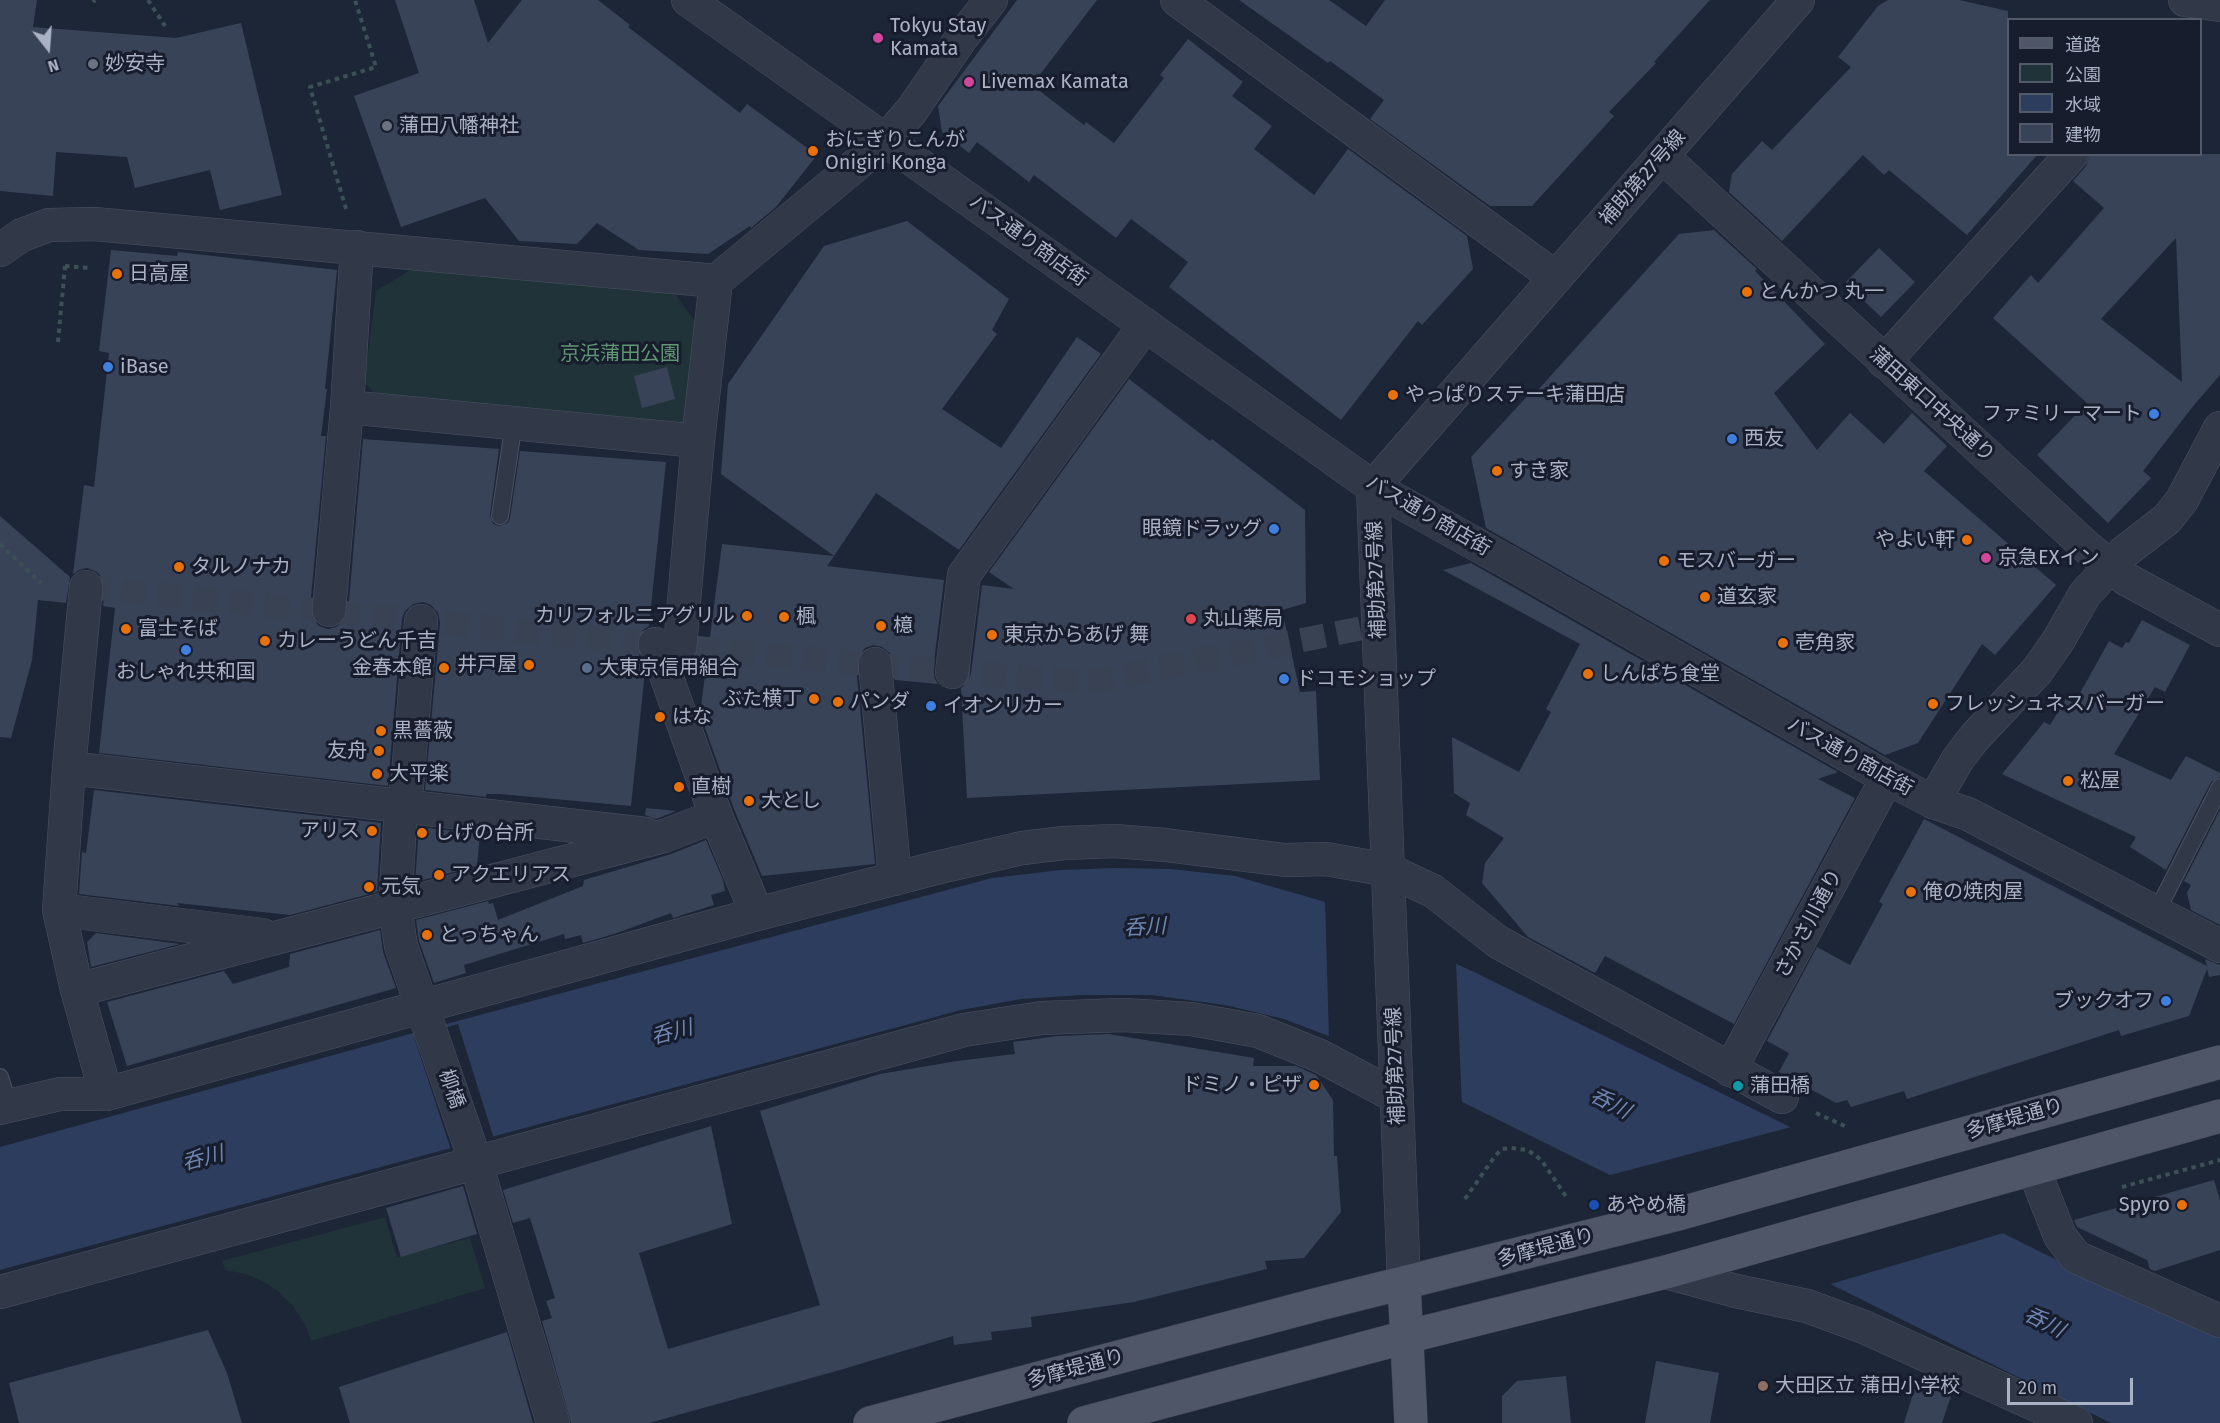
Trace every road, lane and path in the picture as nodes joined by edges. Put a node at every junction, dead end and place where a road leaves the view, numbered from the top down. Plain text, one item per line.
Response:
1 (148, 0) edge
2 (354, 0) edge
3 (688, 0) edge
4 (991, 0) edge
5 (1177, 0) edge
6 (1798, 0) edge
7 (165, 26) dead end
8 (886, 140) junction
9 (1662, 156) junction
10 (2070, 156) edge
11 (357, 247) junction
12 (0, 250) edge
13 (65, 266) dead end
14 (1556, 278) junction
15 (716, 280) junction
16 (1145, 325) junction
17 (58, 342) dead end
18 (1884, 362) junction
19 (347, 407) junction
20 (514, 422) junction
21 (2220, 428) edge
22 (698, 441) junction
23 (1373, 487) junction
24 (500, 516) dead end
25 (0, 544) edge
26 (2110, 566) junction
27 (41, 583) dead end
28 (86, 587) dead end
29 (329, 610) dead end
30 (421, 621) dead end
31 (2220, 630) edge
32 (875, 664) dead end
33 (952, 672) dead end
34 (69, 768) junction
35 (1887, 778) junction
36 (2220, 787) edge
37 (1933, 802) junction
38 (401, 807) junction
39 (716, 816) junction
40 (664, 836) junction
41 (1388, 870) junction
42 (895, 879) junction
43 (395, 907) junction
44 (59, 910) junction
45 (2156, 913) junction
46 (757, 914) junction
47 (279, 937) junction
48 (2220, 946) edge
49 (77, 990) junction
50 (425, 1016) junction
51 (2220, 1062) edge
52 (1730, 1070) junction
53 (1397, 1091) junction
54 (106, 1094) junction
55 (3, 1097) edge
56 (1782, 1097) dead end
57 (2220, 1116) edge
58 (474, 1158) junction
59 (2034, 1170) junction
60 (1567, 1198) dead end
61 (1465, 1199) dead end
62 (1666, 1272) junction
63 (1404, 1283) junction
64 (0, 1292) edge
65 (2220, 1321) edge
66 (1406, 1337) junction
67 (553, 1423) edge
68 (870, 1423) edge
69 (1084, 1423) edge
70 (1410, 1423) edge
71 (2076, 1423) edge

1 - 7 path
2 - 11 path
3 - 8 street, バス通り商店街
4 - 8 street
5 - 14 street
6 - 9 street, 補助第27号線
8 - 15 street
8 - 16 street, バス通り商店街
9 - 14 street, 補助第27号線
9 - 18 street, 蒲田東口中央通り
10 - 18 street
11 - 12 street
11 - 15 street
11 - 19 street
13 - 17 path
14 - 23 street, 補助第27号線
15 - 22 street
16 - 23 street, バス通り商店街
16 - 33 street
18 - 26 street, 蒲田東口中央通り
19 - 20 street
19 - 29 street
20 - 22 street
20 - 24 lane
21 - 26 street
22 - 39 street
23 - 35 street, バス通り商店街
23 - 41 street, 補助第27号線
25 - 27 path
26 - 31 street, 蒲田東口中央通り
26 - 37 street
28 - 34 street
30 - 38 street, 柳橋
32 - 42 street
34 - 38 street
34 - 44 street
35 - 37 street, バス通り商店街
35 - 52 street, さかさ川通り
36 - 45 lane
37 - 45 street, バス通り商店街
38 - 40 street
38 - 43 street, 柳橋
39 - 40 street
39 - 46 street
40 - 43 street
41 - 42 street
41 - 52 street
41 - 53 street, 補助第27号線
42 - 46 street
43 - 47 street
43 - 50 street, 柳橋
44 - 47 street
44 - 49 street
45 - 48 street, バス通り商店街
46 - 50 street
47 - 49 street
49 - 54 street
50 - 54 street
50 - 58 street, 柳橋
51 - 63 main road, 多摩堤通り
52 - 56 street
53 - 58 street
53 - 63 street, 補助第27号線
54 - 55 street
57 - 59 main road
58 - 64 street
58 - 67 street, 柳橋
59 - 62 main road
59 - 65 street
60 - 61 path
62 - 66 main road
62 - 71 street
63 - 66 main road
63 - 68 main road, 多摩堤通り
66 - 69 main road
66 - 70 main road

